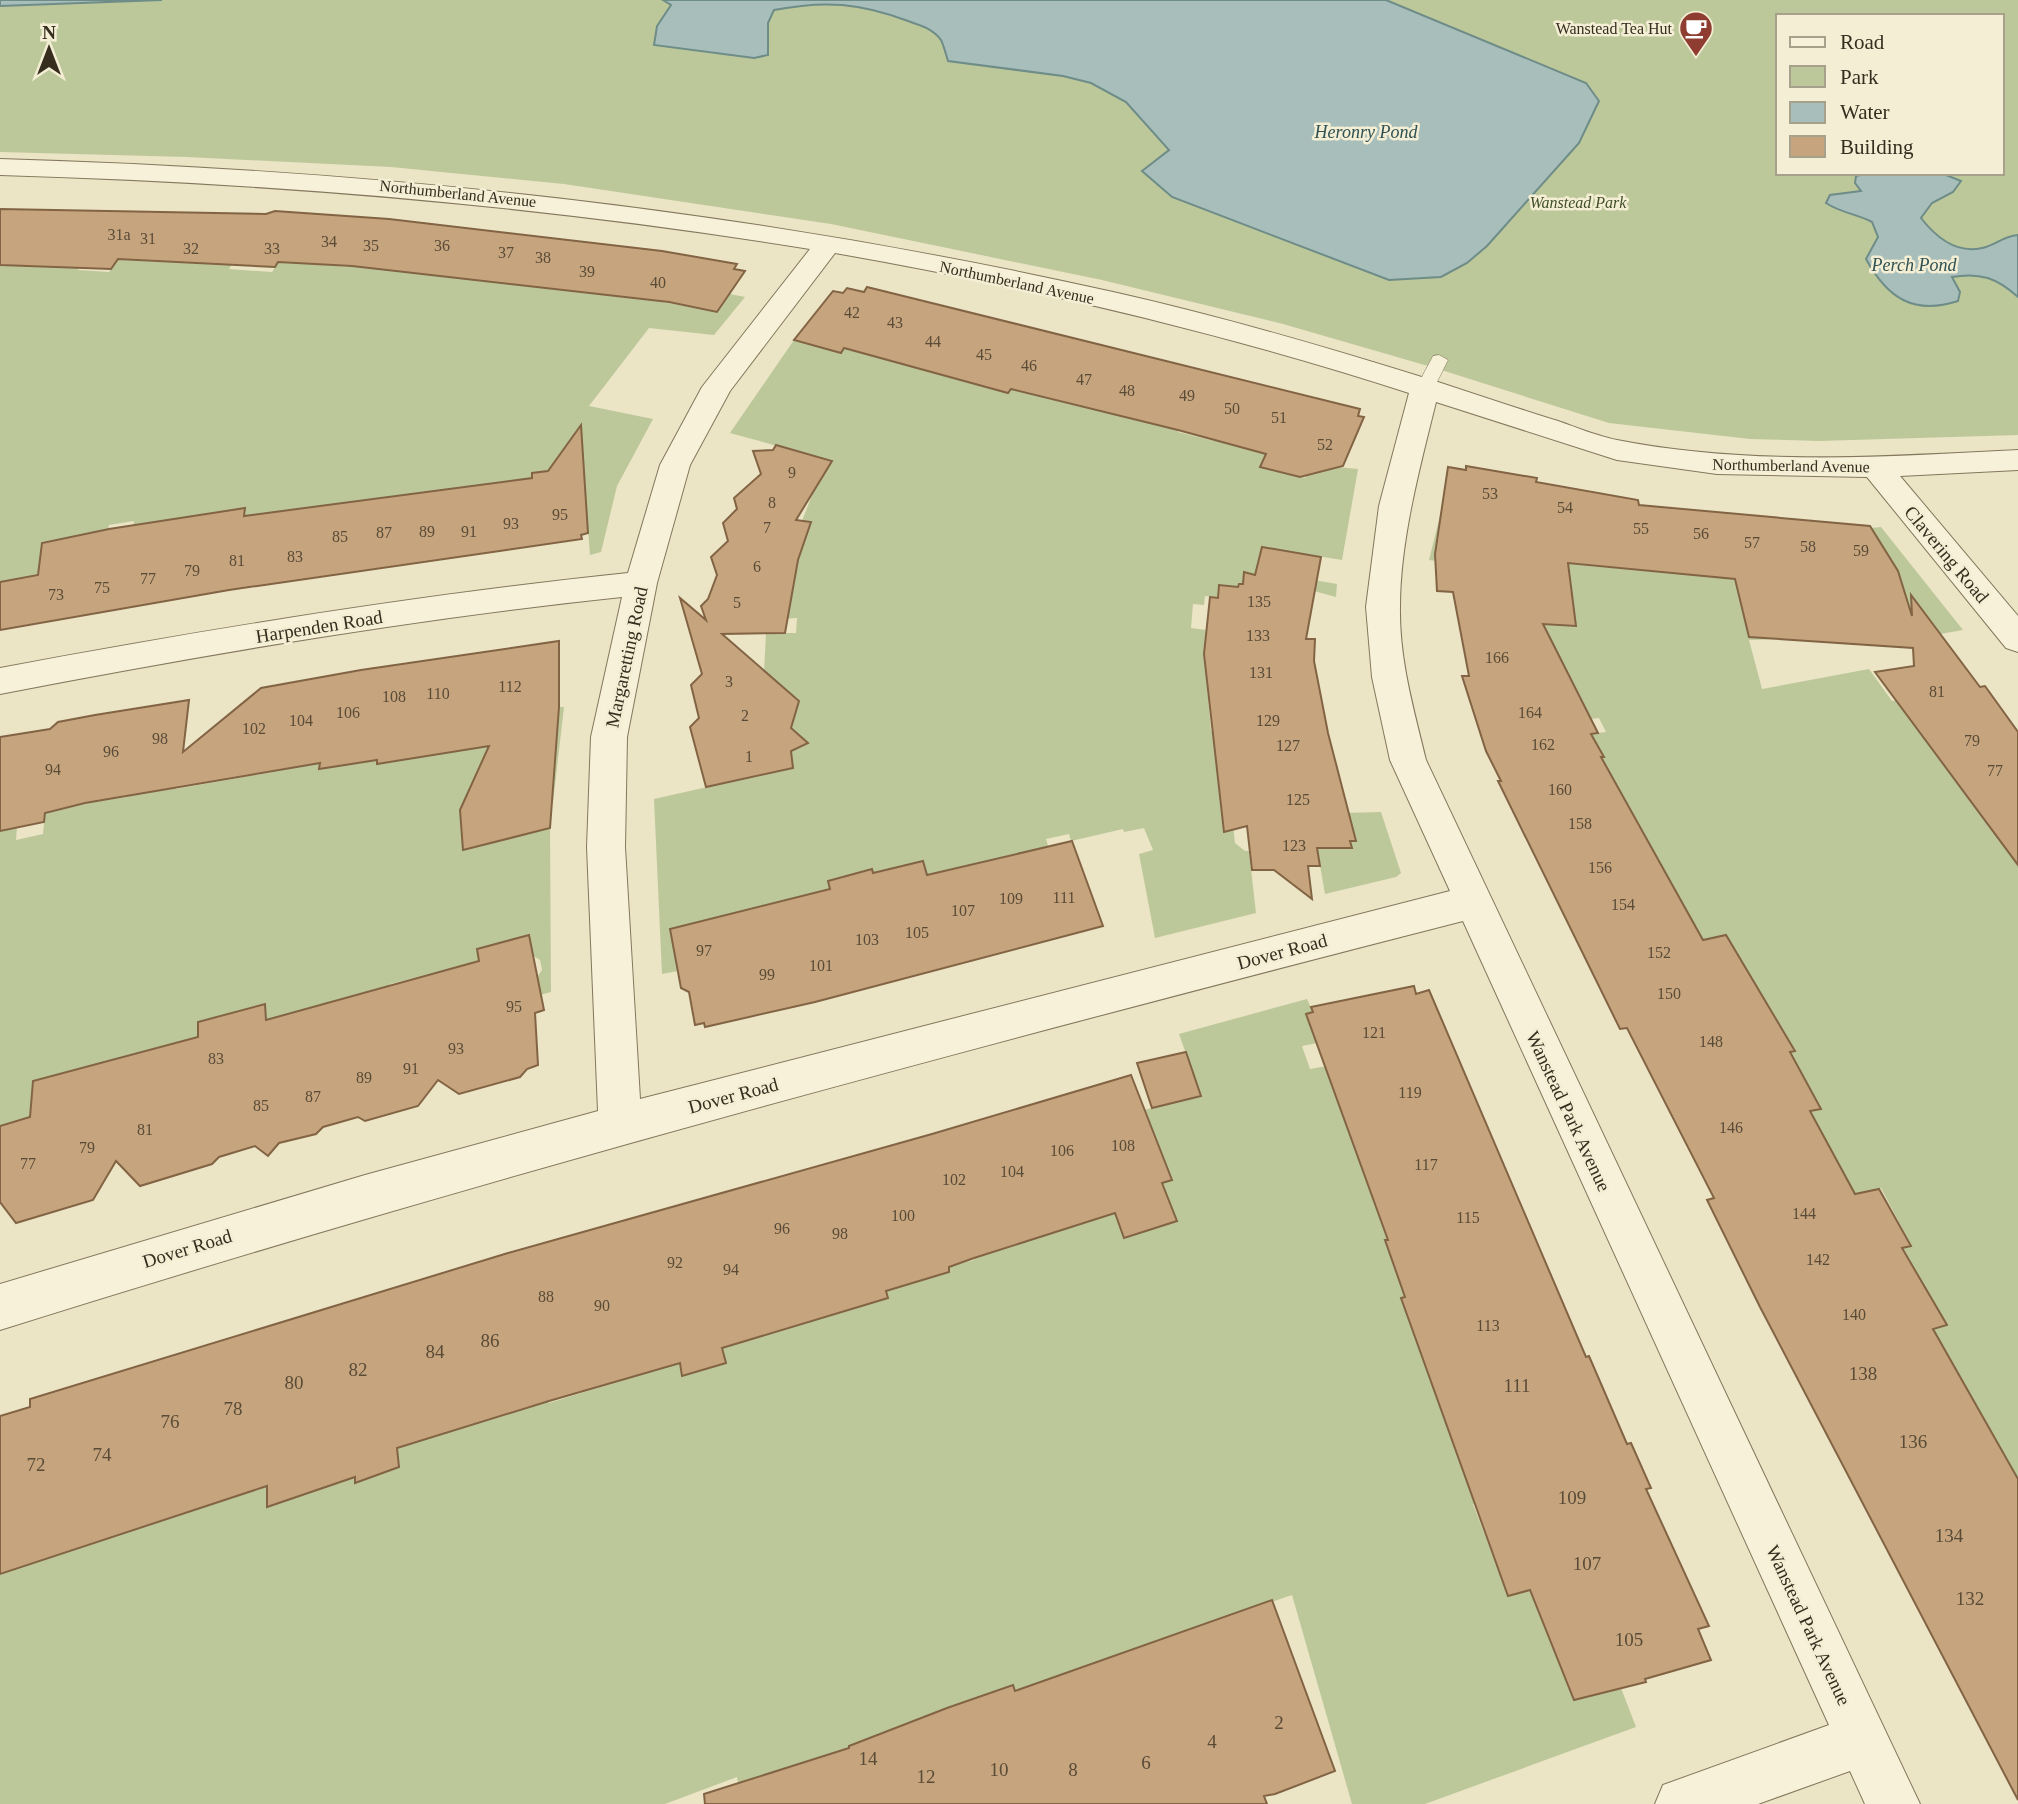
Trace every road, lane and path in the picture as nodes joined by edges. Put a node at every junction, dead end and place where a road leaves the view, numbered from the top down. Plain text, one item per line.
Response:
1 (0, 167) edge
2 (828, 243) junction
3 (1432, 374) junction
4 (2018, 460) edge
5 (1876, 468) junction
6 (640, 583) junction
7 (2018, 639) edge
8 (0, 681) edge
9 (1472, 902) junction
10 (620, 1124) junction
11 (0, 1307) edge
12 (1862, 1740) junction
13 (1682, 1804) edge
14 (1893, 1804) edge

1 - 2 street, Northumberland Avenue
2 - 3 street, Northumberland Avenue
2 - 6 street, Margaretting Road
3 - 5 street, Northumberland Avenue
3 - 9 street, Wanstead Park Avenue
4 - 5 street, Northumberland Avenue
5 - 7 street, Clavering Road
6 - 8 street, Harpenden Road
6 - 10 street, Margaretting Road
9 - 10 street, Dover Road
9 - 12 street, Wanstead Park Avenue
10 - 11 street, Dover Road
12 - 13 street
12 - 14 street, Wanstead Park Avenue

